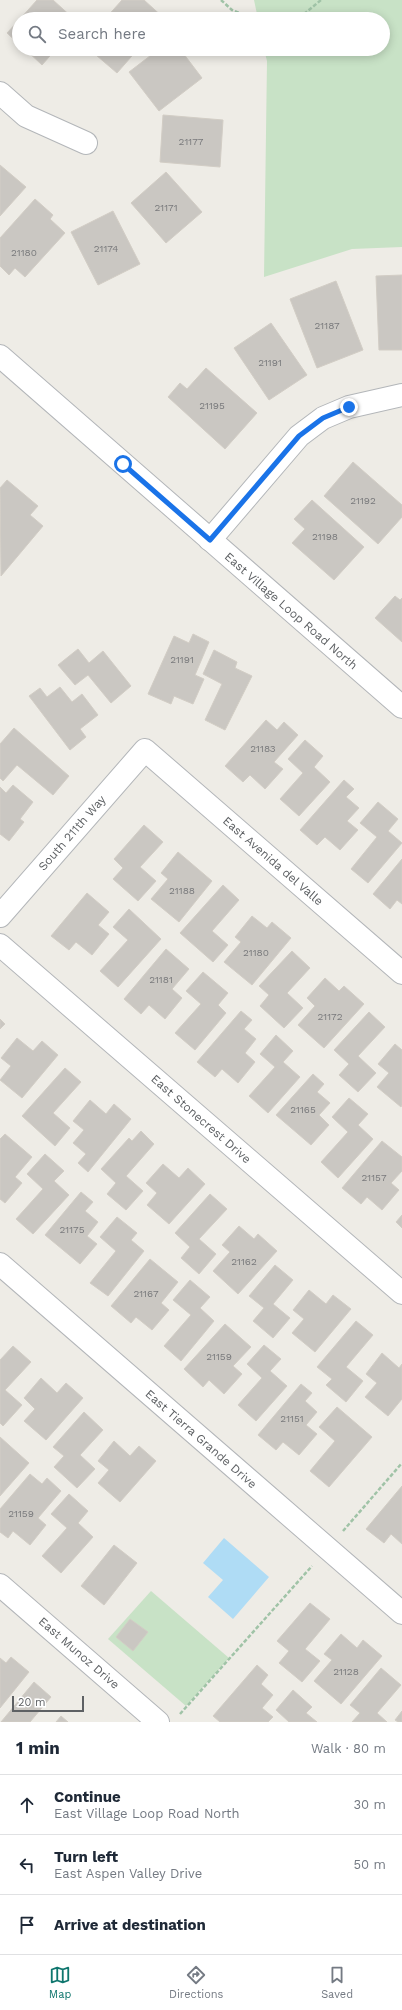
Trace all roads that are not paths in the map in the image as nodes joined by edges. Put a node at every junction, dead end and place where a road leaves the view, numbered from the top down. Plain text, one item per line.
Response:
1 (0, 93) edge
2 (86, 143) dead end
3 (0, 356) edge
4 (402, 395) edge
5 (210, 540) junction
6 (402, 707) edge
7 (145, 750) joint
8 (0, 916) edge
9 (0, 945) edge
10 (402, 973) edge
11 (3, 1274) edge
12 (402, 1293) edge
13 (0, 1584) edge
14 (402, 1613) edge
15 (168, 1719) edge

1 - 2 street
3 - 5 street, East Village Loop Road North
4 - 5 street
5 - 6 street, East Village Loop Road North
7 - 8 street, South 211th Way
7 - 10 street, East Avenida del Valle
9 - 12 street, East Stonecrest Drive
11 - 14 street, East Tierra Grande Drive
13 - 15 street, East Munoz Drive

